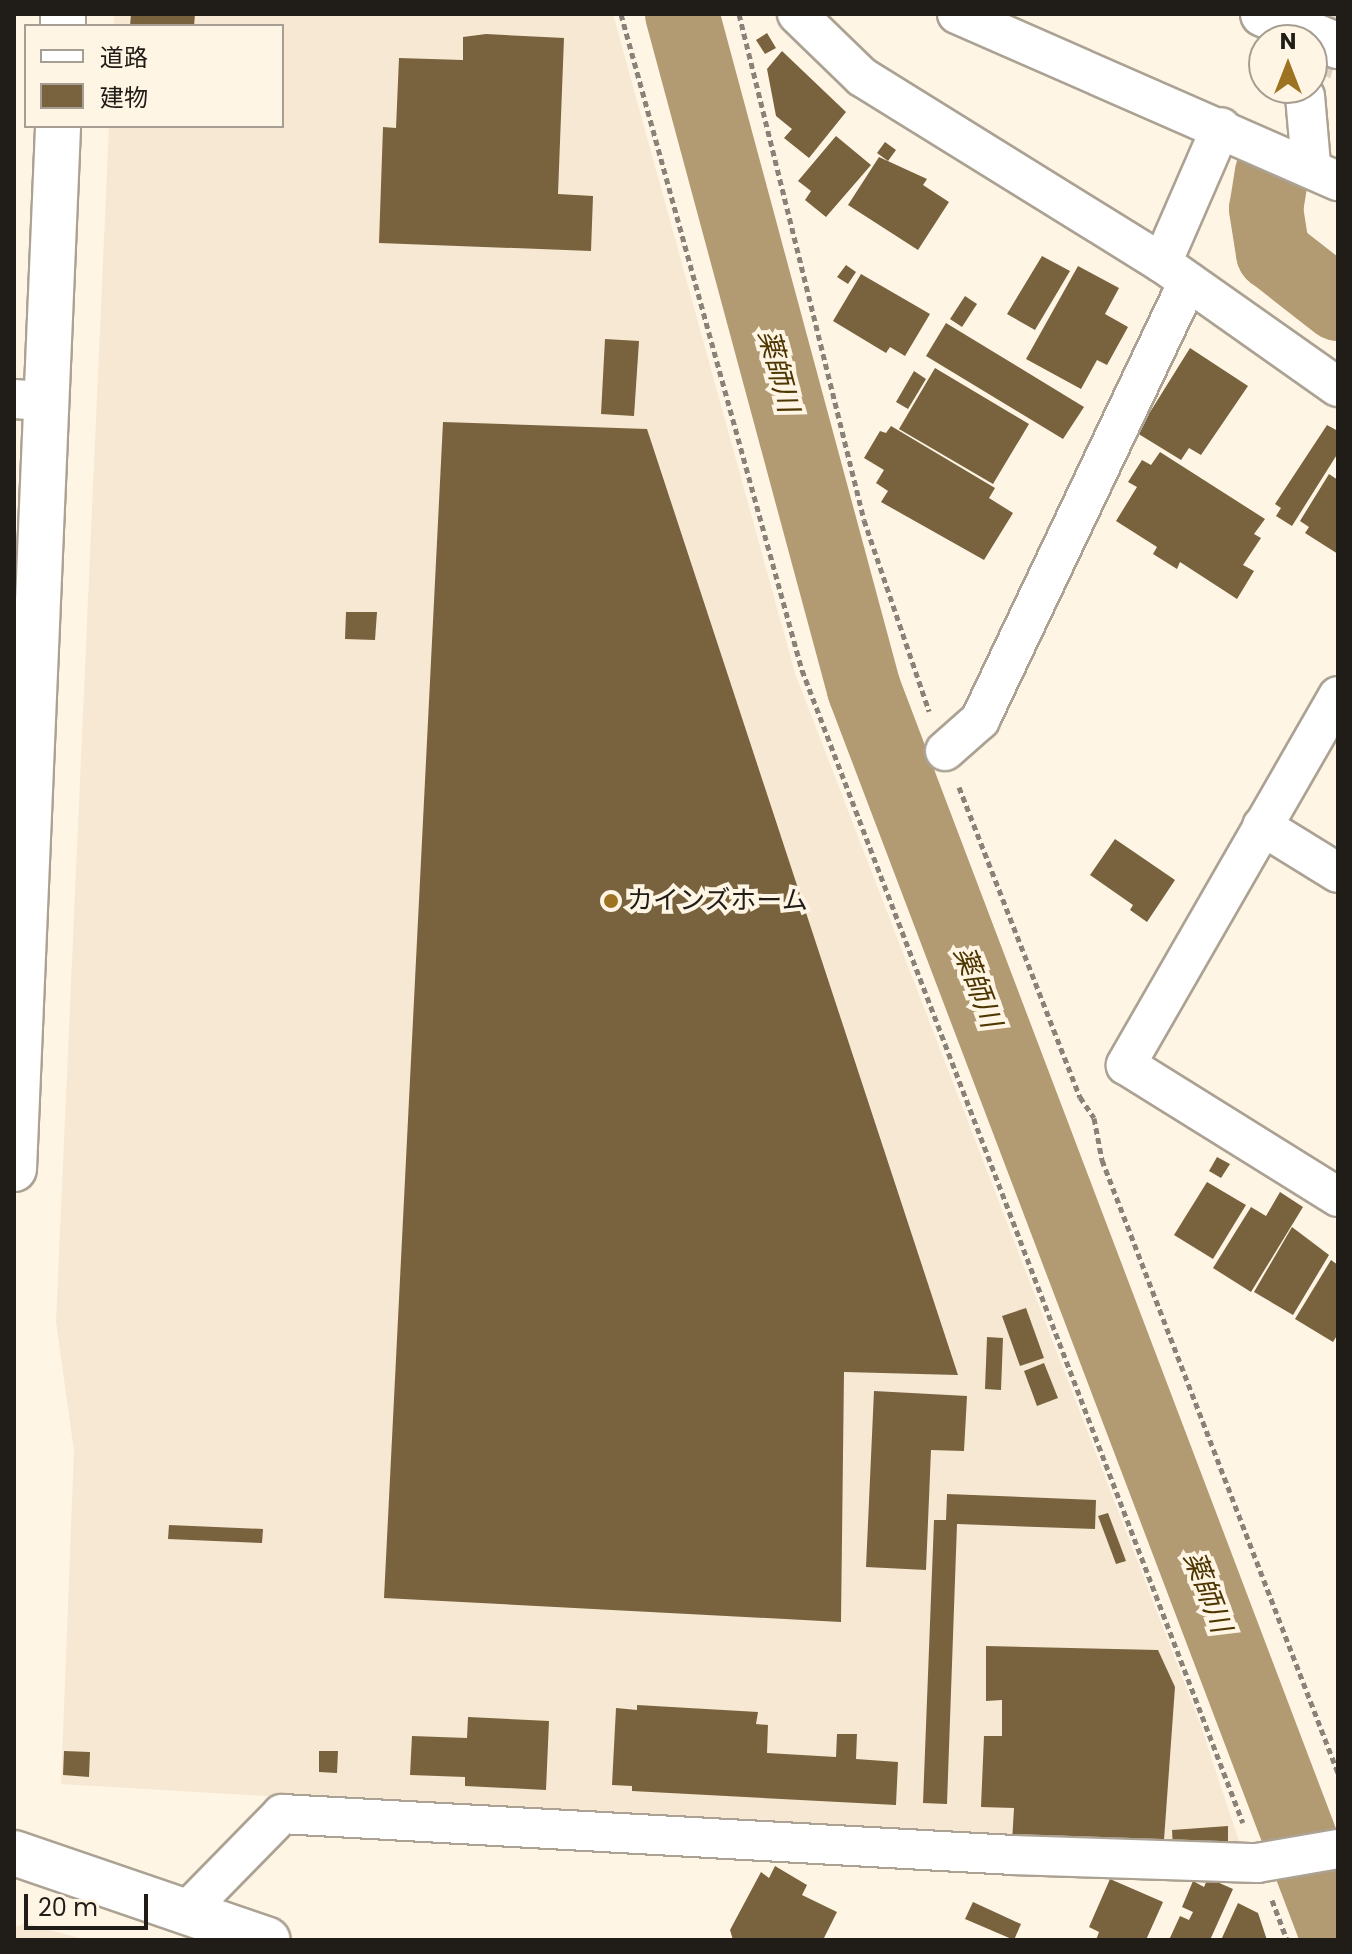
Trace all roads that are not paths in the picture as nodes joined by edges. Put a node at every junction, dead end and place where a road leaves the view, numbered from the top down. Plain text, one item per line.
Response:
1 (797, 14) edge
2 (957, 14) edge
3 (1263, 14) edge
4 (1338, 46) edge
5 (1307, 104) edge
6 (1221, 127) junction
7 (58, 128) edge
8 (1324, 173) edge
9 (1175, 272) junction
10 (1338, 387) edge
11 (29, 400) edge
12 (1338, 696) edge
13 (945, 751) road end
14 (1262, 826) junction
15 (1338, 873) edge
16 (16, 1092) edge
17 (14, 1169) edge
18 (1338, 1197) edge
19 (1338, 1849) edge
20 (14, 1853) edge
21 (186, 1912) junction
22 (268, 1940) edge

1 - 9 street
2 - 6 street
3 - 4 main road
5 - 8 street
6 - 8 street
6 - 9 street
7 - 11 main road
9 - 10 street
9 - 13 street
11 - 16 main road
12 - 14 street
14 - 15 street
14 - 18 street
16 - 17 main road
19 - 21 street
20 - 21 main road
21 - 22 main road

